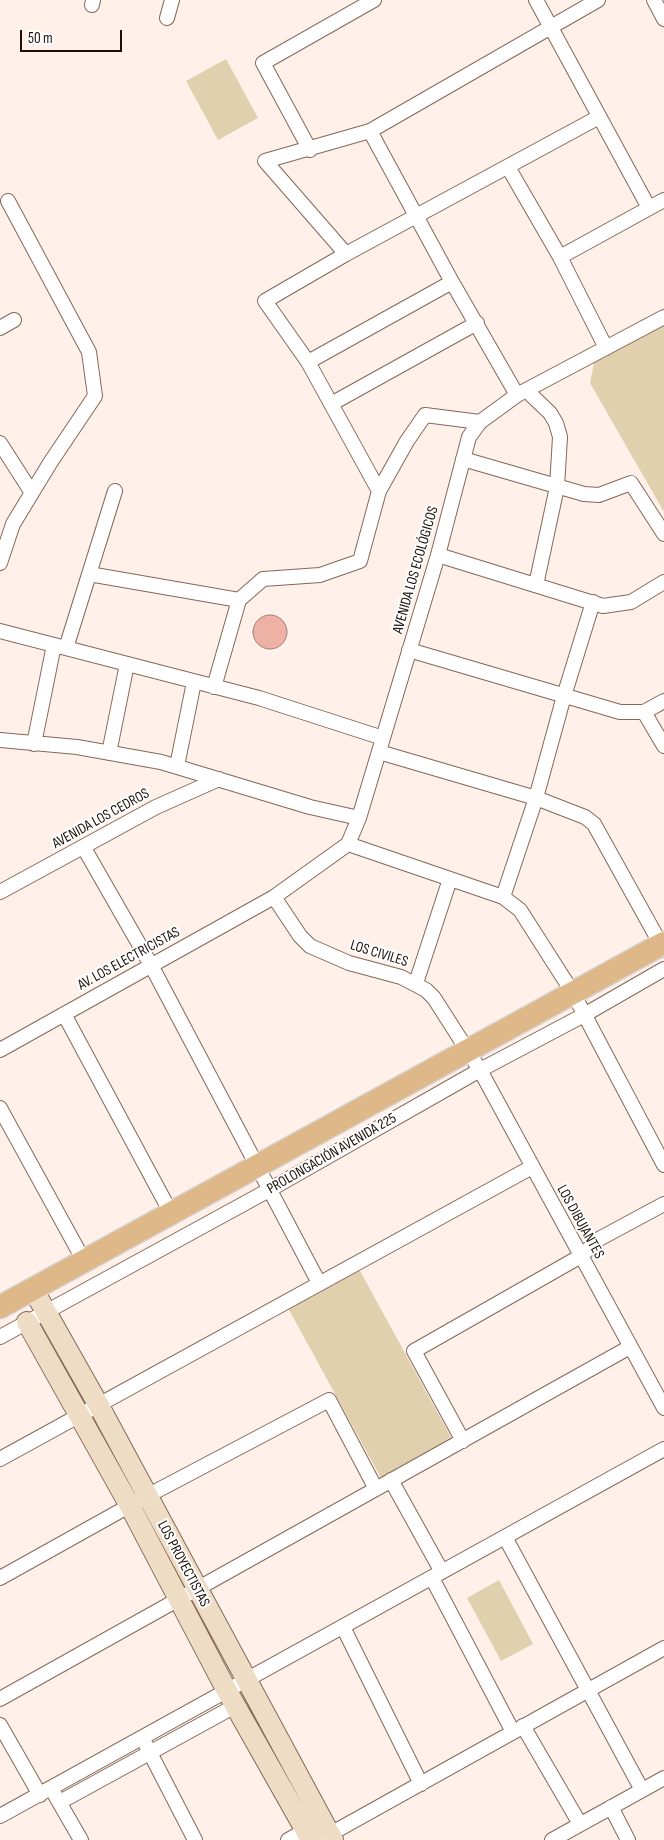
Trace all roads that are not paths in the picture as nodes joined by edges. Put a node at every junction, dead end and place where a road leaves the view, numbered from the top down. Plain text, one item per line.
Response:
1 (172, 0) edge
2 (374, 0) edge
3 (536, 0) edge
4 (598, 0) edge
5 (654, 0) edge
6 (167, 18) dead end
7 (664, 19) edge
8 (550, 28) junction
9 (598, 117) junction
10 (370, 131) junction
11 (310, 150) junction
12 (508, 167) junction
13 (664, 200) edge
14 (8, 201) dead end
15 (649, 208) junction
16 (417, 216) junction
17 (346, 254) junction
18 (560, 257) junction
19 (452, 282) junction
20 (664, 317) edge
21 (14, 320) dead end
22 (477, 323) junction
23 (0, 328) edge
24 (606, 348) junction
25 (308, 362) junction
26 (522, 392) junction
27 (331, 404) junction
28 (480, 422) junction
29 (0, 442) edge
30 (463, 459) junction
31 (557, 488) junction
32 (114, 491) dead end
33 (379, 491) junction
34 (32, 493) junction
35 (664, 534) edge
36 (438, 555) junction
37 (0, 563) edge
38 (89, 574) junction
39 (664, 582) edge
40 (536, 585) junction
41 (239, 600) junction
42 (592, 602) junction
43 (0, 631) edge
44 (60, 647) junction
45 (410, 650) junction
46 (127, 664) junction
47 (194, 682) junction
48 (214, 687) junction
49 (564, 696) junction
50 (664, 701) edge
51 (644, 712) junction
52 (383, 738) junction
53 (0, 740) edge
54 (34, 744) junction
55 (664, 746) edge
56 (379, 752) junction
57 (109, 753) junction
58 (178, 766) junction
59 (220, 779) junction
60 (536, 798) junction
61 (359, 818) junction
62 (348, 844) junction
63 (84, 848) junction
64 (450, 879) junction
65 (0, 892) edge
66 (274, 897) junction
67 (503, 897) junction
68 (663, 946) edge
69 (151, 965) junction
70 (664, 969) edge
71 (416, 983) junction
72 (573, 993) junction
73 (64, 1014) junction
74 (584, 1015) junction
75 (0, 1050) edge
76 (468, 1051) junction
77 (480, 1070) junction
78 (0, 1108) edge
79 (664, 1165) edge
80 (257, 1166) junction
81 (532, 1167) junction
82 (270, 1190) junction
83 (664, 1204) edge
84 (171, 1214) junction
85 (581, 1256) junction
86 (84, 1261) junction
87 (319, 1283) junction
88 (33, 1289) junction
89 (0, 1307) edge
90 (46, 1312) junction
91 (27, 1322) junction
92 (0, 1337) edge
93 (630, 1347) junction
94 (660, 1391) edge
95 (98, 1404) junction
96 (664, 1408) edge
97 (80, 1416) junction
98 (463, 1441) junction
99 (664, 1449) edge
100 (0, 1459) edge
101 (391, 1480) junction
102 (376, 1489) junction
103 (147, 1496) junction
104 (130, 1506) junction
105 (505, 1537) junction
106 (437, 1575) junction
107 (0, 1578) edge
108 (197, 1589) junction
109 (178, 1600) junction
110 (343, 1627) junction
111 (664, 1648) edge
112 (246, 1681) junction
113 (588, 1690) junction
114 (1, 1696) edge
115 (231, 1698) junction
116 (0, 1725) edge
117 (518, 1729) junction
118 (143, 1738) junction
119 (150, 1753) junction
120 (664, 1778) edge
121 (421, 1784) junction
122 (642, 1790) junction
123 (46, 1792) junction
124 (60, 1802) junction
125 (611, 1807) junction
126 (0, 1816) edge
127 (580, 1824) junction
128 (320, 1837) edge
129 (81, 1840) edge
130 (195, 1840) edge
131 (288, 1840) edge
132 (552, 1840) edge
133 (628, 1840) edge

1 - 6 street
2 - 11 street
3 - 8 street
4 - 8 street
5 - 7 street
8 - 9 street
8 - 10 street
9 - 12 street
9 - 15 street
10 - 11 street
10 - 16 street
11 - 17 street
12 - 16 street
12 - 18 street
13 - 15 street
14 - 34 street
15 - 18 street
16 - 17 street
16 - 19 street
17 - 25 street
18 - 24 street
19 - 22 street
19 - 25 street
20 - 24 street, AVENIDA LOS ECOLÓGICOS
21 - 23 street
22 - 26 street
22 - 27 street
24 - 26 street, AVENIDA LOS ECOLÓGICOS
25 - 27 street
26 - 28 street, AVENIDA LOS ECOLÓGICOS
26 - 31 street
27 - 33 street
28 - 30 street, AVENIDA LOS ECOLÓGICOS
28 - 33 street
29 - 34 street
30 - 31 street
30 - 36 street, AVENIDA LOS ECOLÓGICOS
31 - 35 street
31 - 40 street
32 - 38 street
33 - 41 street
34 - 37 street
36 - 40 street
36 - 45 street, AVENIDA LOS ECOLÓGICOS
38 - 41 street
38 - 44 street
39 - 42 street
40 - 42 street
41 - 48 street
42 - 49 street
43 - 44 street
44 - 46 street
44 - 54 street
45 - 49 street
45 - 52 street, AVENIDA LOS ECOLÓGICOS
46 - 47 street
46 - 57 street
47 - 48 street
47 - 58 street
48 - 52 street
49 - 51 street
49 - 60 street
50 - 51 street
51 - 55 street
52 - 56 street, AVENIDA LOS ECOLÓGICOS
53 - 54 street
54 - 57 street
56 - 60 street
56 - 61 street, AVENIDA LOS ECOLÓGICOS
57 - 58 street
58 - 59 street
59 - 61 street
59 - 63 street, AVENIDA LOS CEDROS
60 - 67 street
60 - 68 street
61 - 62 street, AVENIDA LOS ECOLÓGICOS
62 - 64 street
62 - 66 street
63 - 65 street, AVENIDA LOS CEDROS
63 - 69 street
64 - 67 street
64 - 71 street
66 - 69 street, AV. LOS ELECTRICISTAS
66 - 71 street, LOS CIVILES
67 - 72 street
68 - 72 main road, PROLONGACIÓN AVENIDA 225
69 - 73 street, AV. LOS ELECTRICISTAS
69 - 80 street
70 - 74 street, PROLONGACIÓN AVENIDA 225
71 - 76 street, LOS CIVILES
72 - 74 street
72 - 76 main road, PROLONGACIÓN AVENIDA 225
73 - 75 street, AV. LOS ELECTRICISTAS
73 - 84 street
74 - 77 street, PROLONGACIÓN AVENIDA 225
74 - 79 street
76 - 77 street, LOS DIBUJANTES
76 - 80 main road, PROLONGACIÓN AVENIDA 225
77 - 81 street, LOS DIBUJANTES
77 - 82 street, PROLONGACIÓN AVENIDA 225
78 - 86 street
80 - 82 street
80 - 84 main road, PROLONGACIÓN AVENIDA 225
81 - 85 street, LOS DIBUJANTES
81 - 87 street
82 - 87 street
82 - 90 street, PROLONGACIÓN AVENIDA 225
83 - 85 street
84 - 86 main road, PROLONGACIÓN AVENIDA 225
85 - 93 street, LOS DIBUJANTES
85 - 98 street
86 - 88 main road, PROLONGACIÓN AVENIDA 225
87 - 95 street
88 - 89 main road, PROLONGACIÓN AVENIDA 225
88 - 90 street, LOS PROYECTISTAS
90 - 91 street, PROLONGACIÓN AVENIDA 225
90 - 95 street, LOS PROYECTISTAS
91 - 92 street, PROLONGACIÓN AVENIDA 225
91 - 97 street
93 - 94 street, LOS DIBUJANTES
93 - 98 street
94 - 96 street, LOS DIBUJANTES
95 - 97 street
95 - 103 street, LOS PROYECTISTAS
97 - 100 street
97 - 104 street
98 - 101 street
99 - 105 street
101 - 102 street
101 - 106 street
102 - 103 street
102 - 108 street
103 - 104 street
103 - 108 street, LOS PROYECTISTAS
104 - 107 street
104 - 109 street
105 - 106 street
105 - 113 street
106 - 110 street
106 - 117 street
108 - 109 street
108 - 112 street, LOS PROYECTISTAS
109 - 114 street
109 - 115 street
110 - 112 street
110 - 121 street
111 - 113 street
112 - 115 street
112 - 128 street, LOS PROYECTISTAS
113 - 117 street
113 - 122 street
115 - 118 street
115 - 119 street
115 - 128 street
116 - 123 street
117 - 121 street
117 - 127 street
118 - 119 street
118 - 123 street
119 - 124 street
119 - 130 street
120 - 122 street
121 - 128 street
122 - 125 street
123 - 124 street
123 - 126 street
124 - 129 street
125 - 127 street
125 - 133 street
127 - 132 street
128 - 131 street

